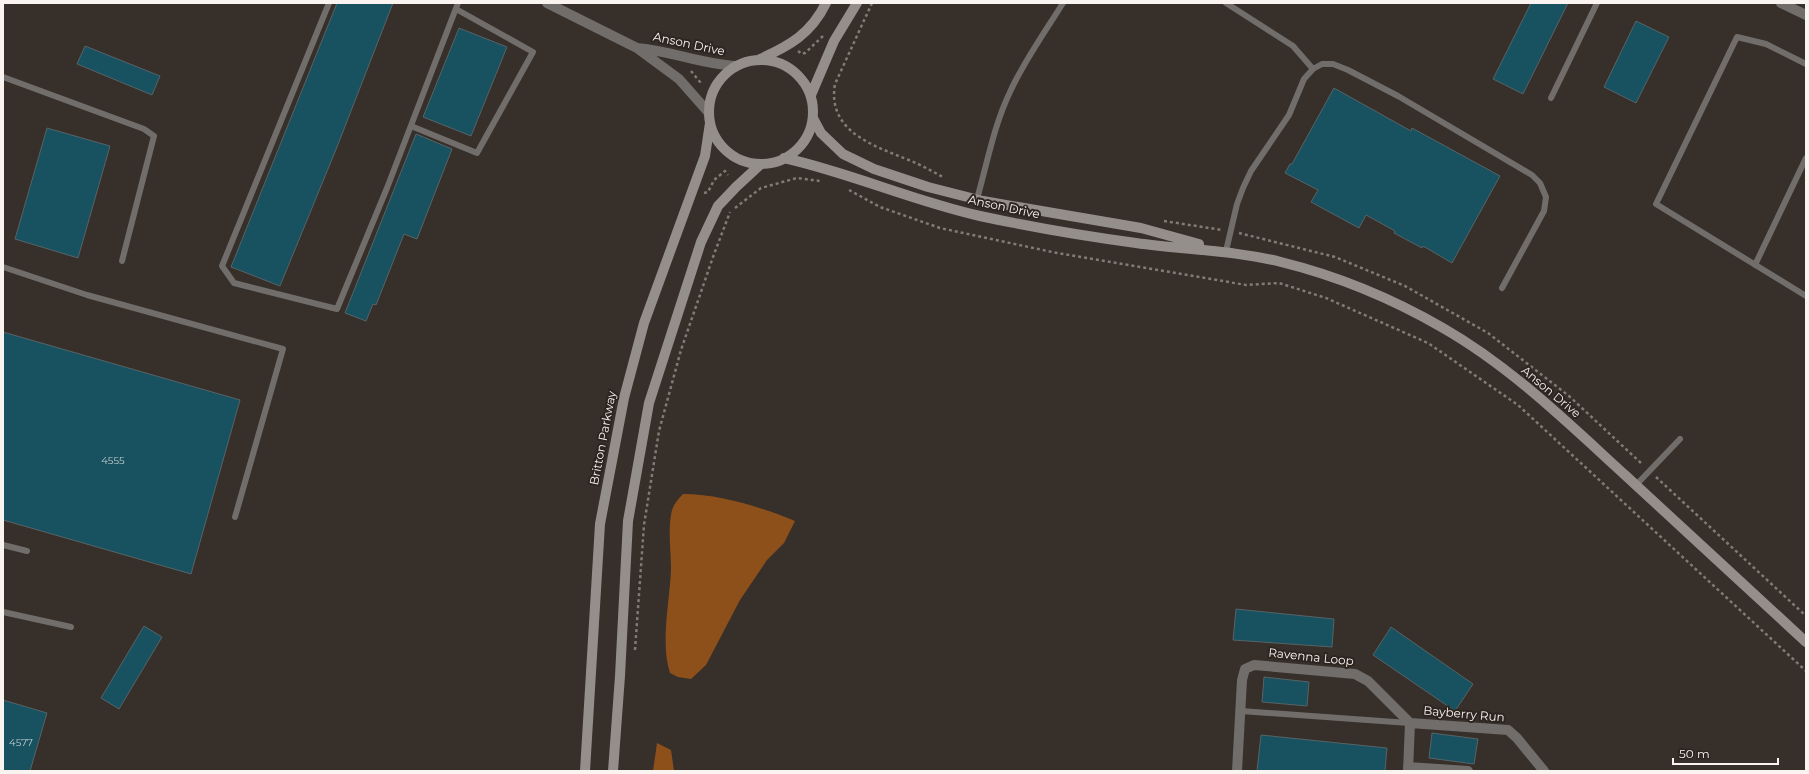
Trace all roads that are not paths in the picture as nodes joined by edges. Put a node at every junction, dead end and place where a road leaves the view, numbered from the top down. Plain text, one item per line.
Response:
1 (330, 3) edge
2 (547, 3) edge
3 (826, 3) edge
4 (857, 3) edge
5 (1063, 3) edge
6 (1226, 3) edge
7 (1597, 3) edge
8 (1781, 3) edge
9 (457, 6) edge
10 (563, 7) edge
11 (1806, 15) edge
12 (637, 48) junction
13 (760, 59) junction
14 (1806, 64) edge
15 (736, 66) junction
16 (1313, 69) junction
17 (3, 77) edge
18 (811, 95) junction
19 (1551, 98) dead end
20 (709, 113) junction
21 (813, 118) junction
22 (710, 123) junction
23 (411, 126) junction
24 (784, 158) junction
25 (1806, 158) edge
26 (761, 164) junction
27 (977, 200) junction
28 (1226, 251) junction
29 (122, 261) dead end
30 (1755, 265) junction
31 (3, 267) edge
32 (1502, 288) dead end
33 (1806, 296) edge
34 (1680, 439) dead end
35 (1636, 485) junction
36 (235, 517) dead end
37 (3, 545) edge
38 (27, 552) dead end
39 (3, 612) edge
40 (71, 627) dead end
41 (1806, 642) edge
42 (1241, 711) junction
43 (1410, 723) junction
44 (1408, 769) edge
45 (585, 771) edge
46 (613, 771) edge
47 (1237, 771) edge
48 (1468, 771) edge
49 (1544, 771) edge

1 - 23 lane
2 - 10 street, Anson Drive
3 - 13 main road
4 - 18 main road
5 - 27 lane
6 - 16 lane
7 - 19 lane
8 - 11 street
9 - 23 lane
9 - 23 lane
10 - 12 street, Anson Drive
12 - 15 street, Anson Drive
12 - 20 street, Anson Drive
13 - 15 main road
13 - 18 main road
14 - 30 lane
15 - 20 main road
16 - 28 lane
16 - 32 lane
17 - 29 lane
18 - 21 main road
20 - 22 main road
21 - 24 main road
21 - 27 main road, Anson Drive
22 - 26 main road
22 - 45 main road, Britton Parkway
24 - 26 main road
24 - 28 main road, Anson Drive
25 - 30 lane
26 - 46 main road
27 - 28 main road, Anson Drive
28 - 35 main road, Anson Drive
30 - 33 lane
31 - 36 lane
34 - 35 lane
35 - 41 main road, Anson Drive
37 - 38 lane
39 - 40 lane
42 - 43 lane
42 - 43 street, Ravenna Loop
42 - 47 street, Ravenna Loop
43 - 44 street
43 - 49 street, Bayberry Run
44 - 48 street

